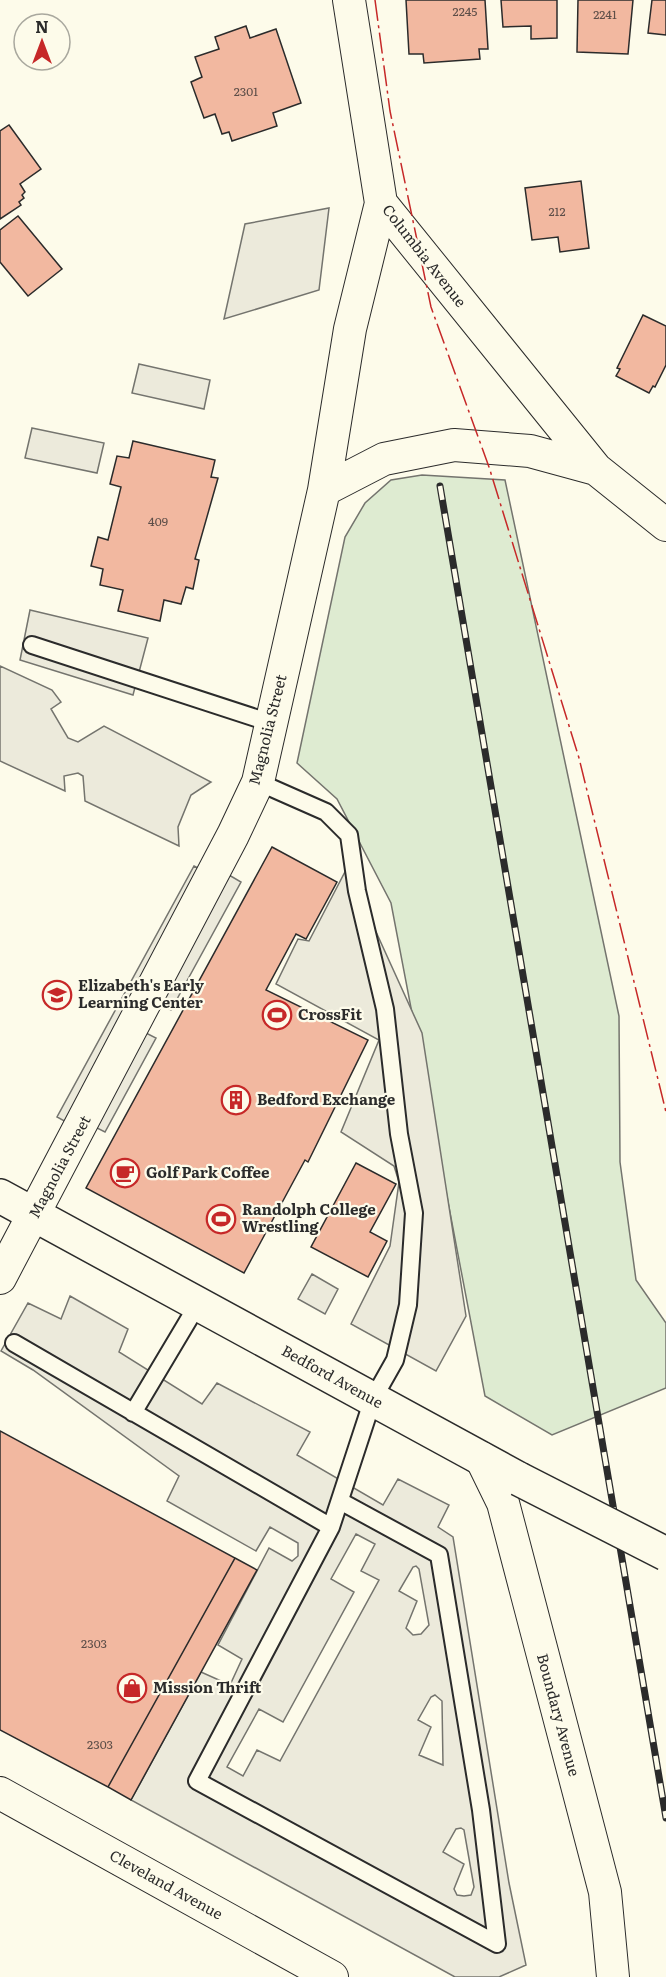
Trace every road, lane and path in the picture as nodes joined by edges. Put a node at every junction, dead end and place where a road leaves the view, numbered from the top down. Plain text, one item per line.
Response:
1 (349, 0) edge
2 (381, 203) junction
3 (596, 469) junction
4 (324, 490) junction
5 (666, 525) edge
6 (32, 645) dead end
7 (271, 723) junction
8 (258, 782) junction
9 (0, 1196) edge
10 (36, 1215) junction
11 (0, 1278) edge
12 (198, 1304) junction
13 (14, 1343) dead end
14 (373, 1399) junction
15 (133, 1413) junction
16 (481, 1458) junction
17 (340, 1501) junction
18 (331, 1527) junction
19 (666, 1554) edge
20 (0, 1793) edge
21 (332, 1977) edge
22 (613, 1977) edge

1 - 2 street, Columbia Avenue
2 - 3 street, Columbia Avenue
2 - 4 street, Magnolia Street
3 - 4 street, Columbia Avenue
3 - 5 street, Columbia Avenue
4 - 7 street, Magnolia Street
6 - 7 lane
7 - 8 street, Magnolia Street
8 - 10 street, Magnolia Street
8 - 14 lane
9 - 10 street, Bedford Avenue
10 - 11 street, Magnolia Street
10 - 12 street, Bedford Avenue
12 - 14 street, Bedford Avenue
12 - 15 lane
13 - 15 lane
14 - 16 street, Bedford Avenue
14 - 17 lane
15 - 18 lane
16 - 19 street, Bedford Avenue, bridge
16 - 22 street, Boundary Avenue
17 - 18 lane
17 - 18 lane
20 - 21 street, Cleveland Avenue

